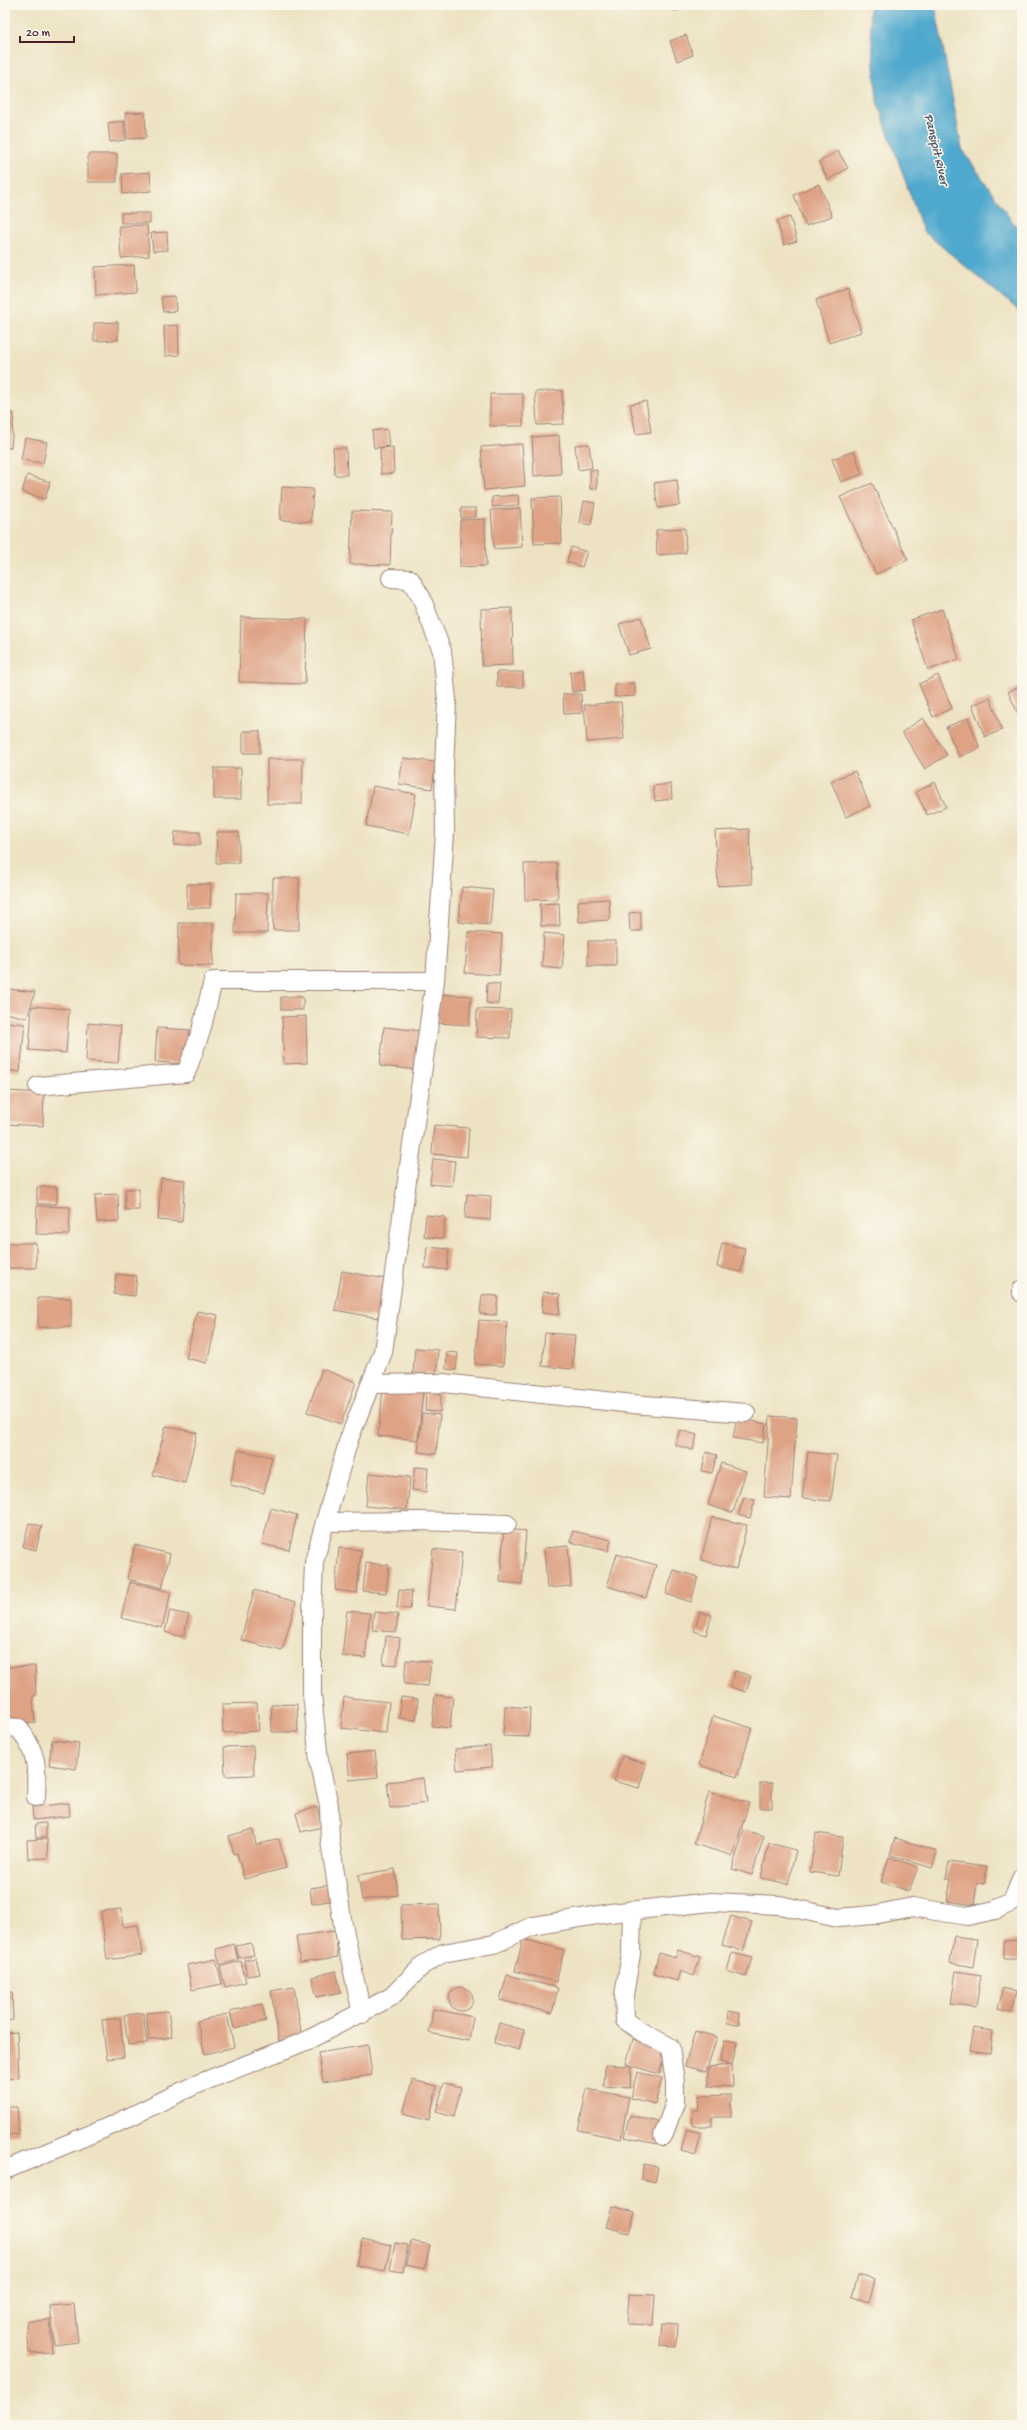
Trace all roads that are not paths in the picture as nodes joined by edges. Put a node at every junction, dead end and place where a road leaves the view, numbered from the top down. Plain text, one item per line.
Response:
1 (391, 578) dead end
2 (435, 981) junction
3 (38, 1086) dead end
4 (1022, 1289) edge
5 (1022, 1293) edge
6 (371, 1384) junction
7 (746, 1413) dead end
8 (325, 1522) junction
9 (507, 1524) dead end
10 (5, 1728) edge
11 (36, 1797) dead end
12 (1022, 1877) edge
13 (632, 1910) junction
14 (362, 2014) junction
15 (664, 2136) dead end
16 (5, 2170) edge

1 - 2 street
2 - 3 street
2 - 6 street
4 - 5 street
6 - 7 street
6 - 8 street
8 - 9 street
8 - 14 street
10 - 11 street
12 - 13 street
13 - 14 street
13 - 15 street
14 - 16 street

